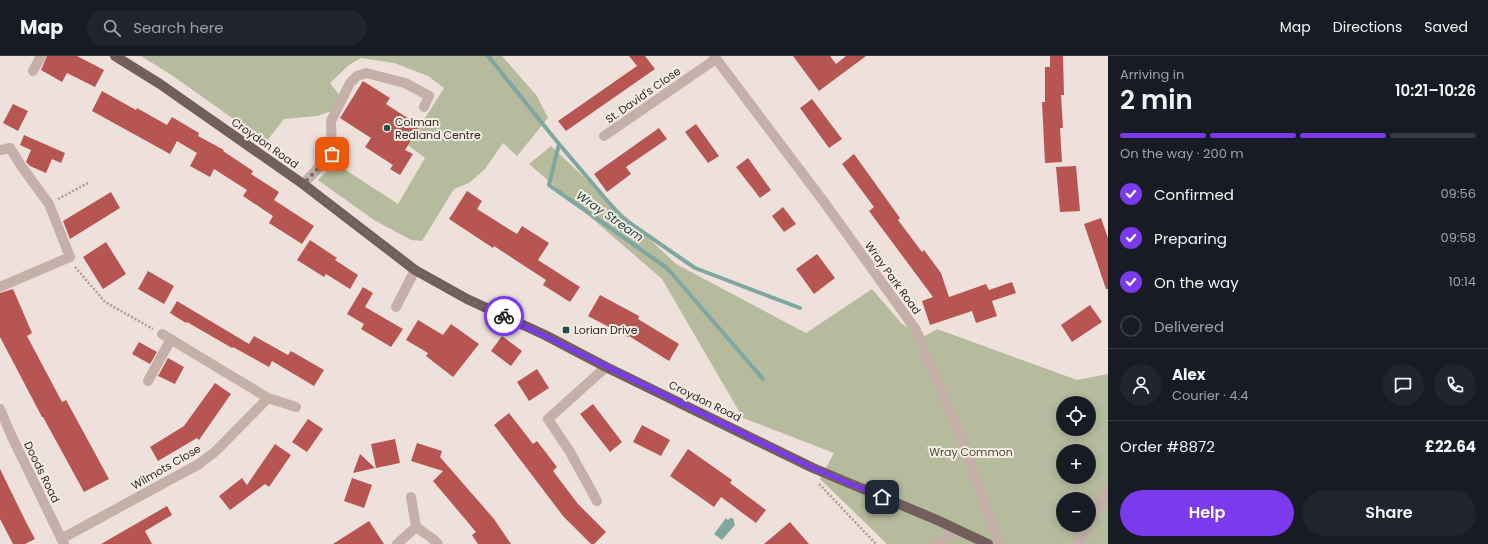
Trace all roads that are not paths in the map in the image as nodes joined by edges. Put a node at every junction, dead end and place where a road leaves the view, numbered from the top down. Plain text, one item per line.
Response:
1 (41, 56) edge
2 (118, 57) edge
3 (715, 57) edge
4 (33, 71) dead end
5 (424, 107) dead end
6 (604, 136) dead end
7 (0, 150) edge
8 (303, 184) junction
9 (416, 270) junction
10 (0, 287) edge
11 (396, 307) dead end
12 (606, 367) junction
13 (148, 381) dead end
14 (268, 398) junction
15 (296, 407) dead end
16 (0, 409) edge
17 (1108, 490) edge
18 (411, 497) dead end
19 (597, 502) dead end
20 (1096, 510) edge
21 (416, 527) junction
22 (958, 530) junction
23 (1084, 532) edge
24 (63, 542) edge
25 (397, 544) edge
26 (438, 544) edge
27 (935, 544) edge
28 (988, 544) edge
29 (999, 544) edge
30 (1077, 544) edge

1 - 4 street
2 - 8 main road, Croydon Road
3 - 6 street, St. David's Close
3 - 29 street, Wray Park Road
5 - 8 street
7 - 10 street
8 - 9 main road, Croydon Road
9 - 11 street
9 - 12 main road, Croydon Road
12 - 19 street
12 - 22 main road, Croydon Road
13 - 14 street
14 - 15 street
14 - 24 street, Wilmots Close
16 - 24 street, Doods Road
17 - 20 street
18 - 21 street
21 - 25 street
21 - 26 street
22 - 27 street
22 - 28 main road, Croydon Road
23 - 30 street

